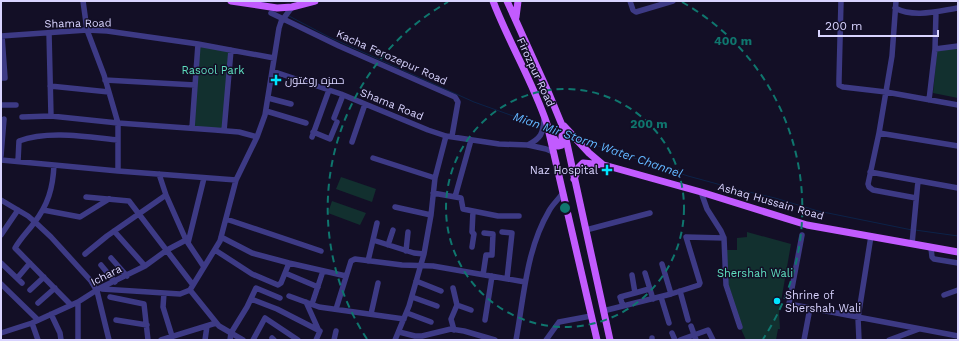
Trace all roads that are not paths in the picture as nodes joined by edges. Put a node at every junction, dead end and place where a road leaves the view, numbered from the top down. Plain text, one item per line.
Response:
1 (84, 1) edge
2 (231, 1) edge
3 (315, 1) edge
4 (487, 1) edge
5 (493, 1) edge
6 (518, 1) edge
7 (630, 1) edge
8 (673, 1) edge
9 (841, 1) edge
10 (896, 1) edge
11 (508, 3) edge
12 (258, 5) junction
13 (292, 6) junction
14 (895, 8) junction
15 (958, 8) edge
16 (936, 12) junction
17 (271, 13) junction
18 (498, 14) junction
19 (283, 19) junction
20 (516, 20) junction
21 (279, 28) junction
22 (87, 30) junction
23 (49, 33) junction
24 (2, 36) edge
25 (198, 44) junction
26 (958, 46) edge
27 (935, 48) junction
28 (231, 50) junction
29 (274, 58) junction
30 (272, 71) junction
31 (1, 78) edge
32 (105, 80) junction
33 (195, 85) junction
34 (50, 86) junction
35 (329, 90) junction
36 (109, 92) junction
37 (886, 92) junction
38 (343, 95) junction
39 (268, 98) junction
40 (929, 100) junction
41 (291, 104) dead end
42 (365, 104) junction
43 (1, 105) edge
44 (16, 105) dead end
45 (958, 105) edge
46 (542, 108) junction
47 (266, 111) junction
48 (51, 116) junction
49 (559, 116) junction
50 (22, 117) dead end
51 (4, 119) dead end
52 (118, 123) junction
53 (306, 123) dead end
54 (192, 128) junction
55 (545, 128) junction
56 (565, 130) junction
57 (224, 131) junction
58 (879, 133) junction
59 (449, 136) junction
60 (257, 137) junction
61 (118, 140) junction
62 (471, 140) junction
63 (352, 142) dead end
64 (528, 145) junction
65 (958, 146) edge
66 (553, 152) junction
67 (1, 156) edge
68 (373, 158) dead end
69 (1, 160) edge
70 (18, 161) junction
71 (54, 165) junction
72 (604, 165) junction
73 (118, 171) junction
74 (870, 172) junction
75 (159, 174) junction
76 (204, 178) junction
77 (435, 178) junction
78 (574, 179) junction
79 (236, 180) junction
80 (918, 181) junction
81 (958, 188) edge
82 (700, 192) junction
83 (433, 193) junction
84 (562, 194) junction
85 (166, 195) junction
86 (86, 197) dead end
87 (455, 197) junction
88 (916, 198) junction
89 (109, 199) junction
90 (1, 200) edge
91 (395, 206) dead end
92 (18, 210) junction
93 (43, 210) junction
94 (472, 211) junction
95 (650, 213) dead end
96 (139, 214) junction
97 (431, 216) junction
98 (519, 216) dead end
99 (226, 219) junction
100 (35, 222) junction
101 (377, 223) dead end
102 (3, 227) edge
103 (393, 230) dead end
104 (586, 230) junction
105 (114, 231) junction
106 (408, 232) dead end
107 (502, 232) dead end
108 (484, 234) dead end
109 (1, 235) edge
110 (802, 235) dead end
111 (871, 236) junction
112 (221, 237) junction
113 (724, 238) junction
114 (187, 241) junction
115 (376, 241) dead end
116 (912, 244) junction
117 (388, 245) junction
118 (472, 247) dead end
119 (931, 248) junction
120 (167, 250) junction
121 (215, 250) junction
122 (321, 251) dead end
123 (406, 251) junction
124 (958, 252) edge
125 (85, 254) dead end
126 (424, 254) junction
127 (111, 258) dead end
128 (368, 261) junction
129 (30, 262) junction
130 (287, 262) junction
131 (1, 263) edge
132 (958, 263) edge
133 (662, 264) dead end
134 (101, 265) dead end
135 (421, 265) junction
136 (145, 266) junction
137 (204, 267) junction
138 (323, 271) junction
139 (285, 273) junction
140 (645, 273) dead end
141 (483, 275) junction
142 (20, 276) dead end
143 (127, 276) junction
144 (346, 276) junction
145 (492, 276) junction
146 (632, 276) dead end
147 (44, 277) junction
148 (507, 279) junction
149 (115, 282) junction
150 (378, 282) dead end
151 (416, 282) junction
152 (525, 282) junction
153 (22, 283) dead end
154 (1, 284) edge
155 (192, 287) junction
156 (318, 287) junction
157 (55, 288) junction
158 (453, 288) dead end
159 (650, 289) junction
160 (30, 290) dead end
161 (98, 290) junction
162 (958, 290) edge
163 (441, 291) dead end
164 (680, 291) junction
165 (164, 293) junction
166 (636, 293) junction
167 (671, 294) junction
168 (944, 294) dead end
169 (110, 296) dead end
170 (289, 296) dead end
171 (412, 297) junction
172 (661, 297) junction
173 (280, 298) dead end
174 (251, 299) junction
175 (653, 299) junction
176 (78, 302) junction
177 (38, 303) dead end
178 (309, 303) junction
179 (71, 305) junction
180 (457, 305) junction
181 (437, 306) dead end
182 (623, 306) junction
183 (810, 308) junction
184 (336, 310) junction
185 (471, 310) dead end
186 (603, 311) junction
187 (51, 314) junction
188 (371, 314) junction
189 (405, 316) junction
190 (591, 316) junction
191 (858, 318) junction
192 (116, 320) dead end
193 (485, 320) dead end
194 (35, 322) junction
195 (431, 322) dead end
196 (216, 323) junction
197 (668, 323) dead end
198 (147, 324) junction
199 (207, 326) junction
200 (740, 327) dead end
201 (919, 329) junction
202 (454, 330) junction
203 (320, 331) junction
204 (336, 331) dead end
205 (399, 332) junction
206 (1, 333) edge
207 (184, 333) junction
208 (231, 333) junction
209 (672, 333) dead end
210 (172, 336) junction
211 (958, 336) edge
212 (695, 337) edge
213 (38, 340) edge
214 (61, 340) edge
215 (78, 340) edge
216 (109, 340) edge
217 (148, 340) edge
218 (161, 340) edge
219 (183, 340) edge
220 (205, 340) edge
221 (230, 340) edge
222 (243, 340) edge
223 (253, 340) edge
224 (298, 340) edge
225 (316, 340) edge
226 (334, 340) edge
227 (395, 340) edge
228 (495, 340) edge
229 (516, 340) edge
230 (546, 340) edge
231 (598, 340) edge
232 (609, 340) edge
233 (675, 340) edge
234 (680, 340) edge
235 (713, 340) edge
236 (804, 340) edge
237 (859, 340) edge
238 (889, 340) edge

1 - 22 street
2 - 12 main road
3 - 13 main road
4 - 18 main road
5 - 18 main road, Firozpur Road
6 - 20 main road
7 - 8 street
9 - 37 street
10 - 14 street
11 - 18 main road
11 - 20 main road, Firozpur Road
12 - 13 main road
12 - 17 street, Kacha Ferozepur Road
13 - 19 street
14 - 16 street
14 - 37 street
15 - 16 street
16 - 27 street
17 - 19 street, Kacha Ferozepur Road
17 - 21 street
18 - 46 main road, Firozpur Road
19 - 21 street
19 - 59 street, Kacha Ferozepur Road
20 - 49 main road, Firozpur Road
21 - 29 street
22 - 23 street, Shama Road
22 - 25 street, Shama Road
22 - 32 street
23 - 24 street, Shama Road
23 - 34 street
24 - 31 street
25 - 28 street, Shama Road
25 - 33 street
26 - 27 street
27 - 40 street
28 - 29 street, Shama Road
28 - 57 street
29 - 30 street
30 - 35 street, Shama Road
30 - 39 street
32 - 33 street
32 - 36 street
33 - 54 street
34 - 36 street
34 - 48 street
35 - 38 street, Shama Road
35 - 38 street
36 - 52 street
37 - 40 street
37 - 58 street
38 - 42 street, Shama Road
39 - 41 street
39 - 47 street
40 - 45 street
42 - 59 street, Shama Road
42 - 63 street
43 - 44 street
46 - 49 main road
46 - 55 main road, Firozpur Road
47 - 53 street
47 - 60 street
48 - 50 street
48 - 52 street
49 - 56 main road, Firozpur Road
51 - 67 street
52 - 54 street
52 - 61 street
54 - 57 street
55 - 64 street
55 - 66 main road, Firozpur Road
56 - 72 main road, Ashaq Hussain Road
56 - 78 main road, Firozpur Road
57 - 60 street
58 - 65 street
58 - 74 street
59 - 62 street, Shama Road
59 - 77 street, Kacha Ferozepur Road
60 - 79 street
61 - 70 street
61 - 73 street
62 - 64 street, Shama Road
62 - 87 street
64 - 66 street, Shama Road
66 - 84 main road, Firozpur Road
68 - 77 street
69 - 70 street
70 - 71 street
71 - 73 street
71 - 93 street
72 - 78 main road, Ashaq Hussain Road
72 - 82 main road, Ashaq Hussain Road
73 - 75 street
74 - 80 street
74 - 88 street
75 - 76 street
75 - 85 street
76 - 79 street
76 - 114 street
77 - 83 street, Kacha Ferozepur Road
78 - 104 main road, Firozpur Road
79 - 99 street
80 - 81 street
80 - 88 street
82 - 111 main road, Ashaq Hussain Road
82 - 113 street
83 - 87 street
83 - 97 street, Kacha Ferozepur Road
84 - 152 street
84 - 190 main road, Firozpur Road
85 - 96 street
85 - 114 street
86 - 89 street
87 - 94 street
88 - 116 street
89 - 93 street
89 - 96 street
90 - 92 street
91 - 97 street
92 - 100 street
92 - 102 street
93 - 100 street
94 - 98 street
94 - 118 street
95 - 104 street
96 - 105 street
96 - 120 street
97 - 126 street, Kacha Ferozepur Road
99 - 112 street
99 - 122 street
100 - 129 street
100 - 161 street
101 - 128 street
102 - 109 street
103 - 117 street
104 - 186 main road, Firozpur Road
105 - 125 street
105 - 136 street
106 - 123 street
107 - 148 street
108 - 141 street
110 - 183 street
111 - 116 main road, Ashaq Hussain Road
111 - 191 street
112 - 121 street
112 - 130 street
113 - 164 street
113 - 200 street
114 - 120 street, Ichara
114 - 137 street
115 - 117 street
116 - 119 main road, Ashaq Hussain Road
117 - 123 street
119 - 124 main road, Ashaq Hussain Road
119 - 132 street
120 - 136 street, Ichara
120 - 155 street
121 - 137 street
121 - 139 street
123 - 126 street
126 - 135 street, Kacha Ferozepur Road
127 - 143 street
128 - 135 street
128 - 144 street
129 - 142 street
129 - 147 street
130 - 138 street
130 - 139 street
131 - 153 street
133 - 167 street
134 - 149 street
135 - 141 street
135 - 151 street, Kacha Ferozepur Road
136 - 143 street, Ichara
137 - 155 street
138 - 144 street
138 - 156 street
139 - 156 street
140 - 159 street
141 - 145 street
143 - 149 street, Ichara
144 - 184 street
145 - 148 street
145 - 193 street
146 - 166 street
147 - 157 street
147 - 160 street
148 - 152 street
149 - 161 street, Ichara
150 - 188 street
151 - 163 street
151 - 171 street, Kacha Ferozepur Road
152 - 229 street
154 - 194 street
155 - 165 street
155 - 196 street
156 - 178 street
157 - 177 street
157 - 179 street
158 - 180 street
159 - 166 street
159 - 175 street
161 - 165 street
161 - 176 street, Ichara
161 - 216 street
162 - 168 street
164 - 167 street
164 - 212 street
165 - 210 street
166 - 182 street
167 - 172 street
169 - 198 street
170 - 178 street
171 - 181 street
171 - 189 street, Kacha Ferozepur Road
172 - 175 street
172 - 197 street
173 - 174 street
174 - 203 street
174 - 208 street
175 - 182 street
176 - 179 street, Ichara
176 - 215 street
178 - 184 street
178 - 203 street
179 - 187 street, Ichara
180 - 185 street
180 - 202 street
182 - 186 street
183 - 191 street
183 - 236 street
184 - 188 street
186 - 232 main road, Firozpur Road
187 - 194 street, Ichara
187 - 214 street
188 - 189 street
189 - 195 street
189 - 205 street, Kacha Ferozepur Road
190 - 230 street
190 - 231 main road, Firozpur Road
191 - 201 street
191 - 237 street
192 - 198 street
194 - 206 street, Ichara
194 - 213 street
196 - 199 street
196 - 208 street
198 - 217 street
199 - 207 street
199 - 220 street
201 - 211 street
201 - 238 street
202 - 205 street
202 - 228 street
203 - 225 street
204 - 226 street
205 - 227 street, Kacha Ferozepur Road
207 - 210 street
207 - 219 street
208 - 221 street
208 - 222 street
209 - 233 street
210 - 218 street
212 - 234 street
212 - 235 street
223 - 224 street

